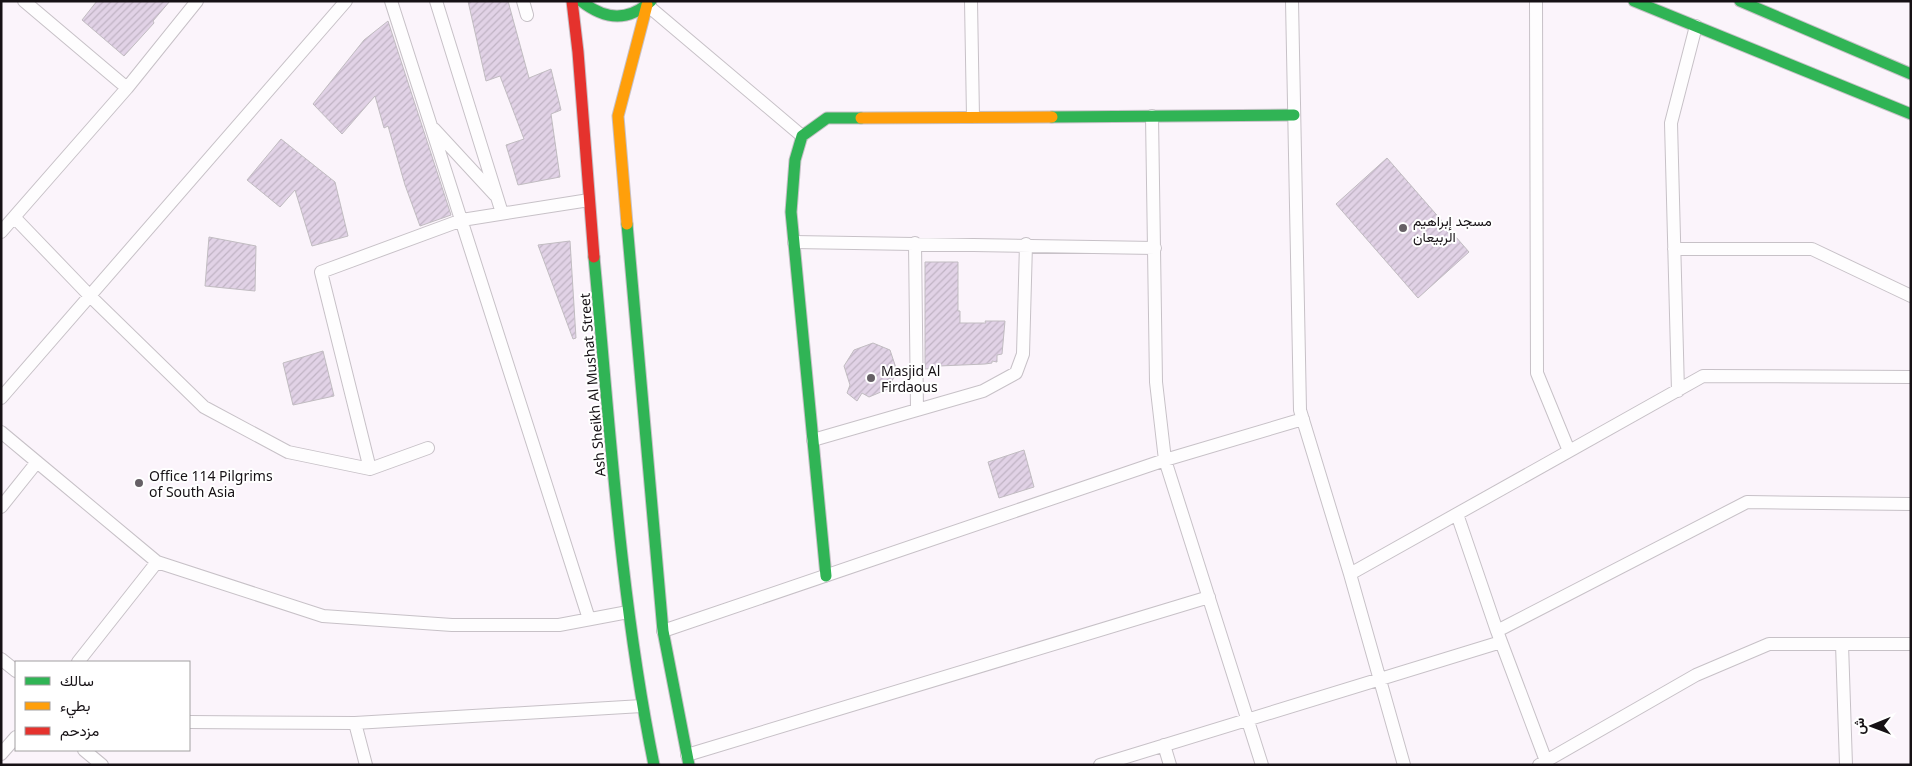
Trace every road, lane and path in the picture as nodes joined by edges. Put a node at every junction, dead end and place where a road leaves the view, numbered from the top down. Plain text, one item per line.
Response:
1 (24, 1) edge
2 (197, 1) edge
3 (346, 1) edge
4 (391, 1) edge
5 (436, 1) edge
6 (523, 1) edge
7 (572, 1) edge
8 (581, 1) edge
9 (971, 1) edge
10 (1292, 1) edge
11 (1536, 1) edge
12 (1634, 1) edge
13 (1740, 1) edge
14 (649, 3) edge
15 (528, 15) dead end
16 (1696, 26) junction
17 (1911, 74) edge
18 (127, 88) junction
19 (1911, 114) edge
20 (1294, 115) junction
21 (1152, 116) junction
22 (973, 117) junction
23 (431, 125) junction
24 (802, 136) junction
25 (497, 198) junction
26 (589, 200) junction
27 (502, 213) junction
28 (14, 217) junction
29 (462, 220) junction
30 (1, 232) edge
31 (794, 242) junction
32 (915, 243) junction
33 (1026, 244) junction
34 (1154, 248) junction
35 (1674, 249) junction
36 (90, 296) junction
37 (1911, 296) edge
38 (1911, 377) edge
39 (1678, 391) junction
40 (1, 398) edge
41 (917, 410) junction
42 (1303, 419) junction
43 (1, 432) edge
44 (813, 440) junction
45 (428, 448) dead end
46 (1569, 452) junction
47 (1165, 460) junction
48 (37, 462) junction
49 (370, 468) junction
50 (1911, 504) edge
51 (1, 507) edge
52 (1457, 514) junction
53 (157, 562) junction
54 (1350, 574) junction
55 (826, 576) junction
56 (1209, 597) junction
57 (628, 612) junction
58 (590, 619) junction
59 (663, 631) junction
60 (1499, 636) junction
61 (1842, 644) junction
62 (1911, 644) edge
63 (1, 659) edge
64 (79, 661) edge
65 (15, 670) edge
66 (1380, 679) junction
67 (642, 706) junction
68 (1248, 719) junction
69 (190, 722) edge
70 (355, 724) junction
71 (15, 737) edge
72 (1164, 745) junction
73 (85, 751) edge
74 (1, 754) edge
75 (688, 760) edge
76 (1542, 763) edge
77 (102, 765) edge
78 (366, 765) edge
79 (654, 765) edge
80 (1100, 765) edge
81 (1170, 765) edge
82 (1262, 765) edge
83 (1404, 765) edge
84 (1846, 765) edge

1 - 18 street
2 - 18 street
3 - 36 street
4 - 23 street
5 - 25 street
6 - 15 street
7 - 26 street, Ash Sheikh Al Mushat Street
8 - 14 street
9 - 22 street
10 - 20 street
11 - 46 street
12 - 16 street
13 - 17 street
14 - 24 street
14 - 59 street
16 - 19 street
16 - 35 street
18 - 28 street
20 - 21 street
20 - 42 street
21 - 22 street
21 - 34 street
22 - 24 street
23 - 25 street
23 - 29 street
24 - 31 street
25 - 27 street
26 - 27 street
26 - 57 street, Ash Sheikh Al Mushat Street
27 - 29 street
28 - 30 street
28 - 36 street
29 - 49 street
29 - 58 street
31 - 32 street
31 - 44 street
32 - 33 street
32 - 41 street
33 - 34 street
33 - 41 street
34 - 47 street
35 - 37 street
35 - 39 street
36 - 40 street
36 - 49 street
38 - 39 street
39 - 46 street
41 - 44 street
42 - 47 street
42 - 54 street
43 - 48 street
44 - 55 street
45 - 49 street
46 - 52 street
47 - 55 street
47 - 56 street
48 - 51 street
48 - 53 street
50 - 60 street
52 - 54 street
52 - 60 street
53 - 58 street
53 - 64 street
54 - 66 street
55 - 59 street
56 - 68 street
56 - 75 street
57 - 58 street
57 - 67 street, Ash Sheikh Al Mushat Street
59 - 75 street
60 - 66 street
60 - 76 street
61 - 62 street
61 - 76 street
61 - 84 street
63 - 65 street
66 - 68 street
66 - 83 street
67 - 70 street
67 - 79 street, Ash Sheikh Al Mushat Street
68 - 72 street
68 - 82 street
69 - 70 street
70 - 78 street
71 - 74 street
72 - 80 street
72 - 81 street
73 - 77 street

